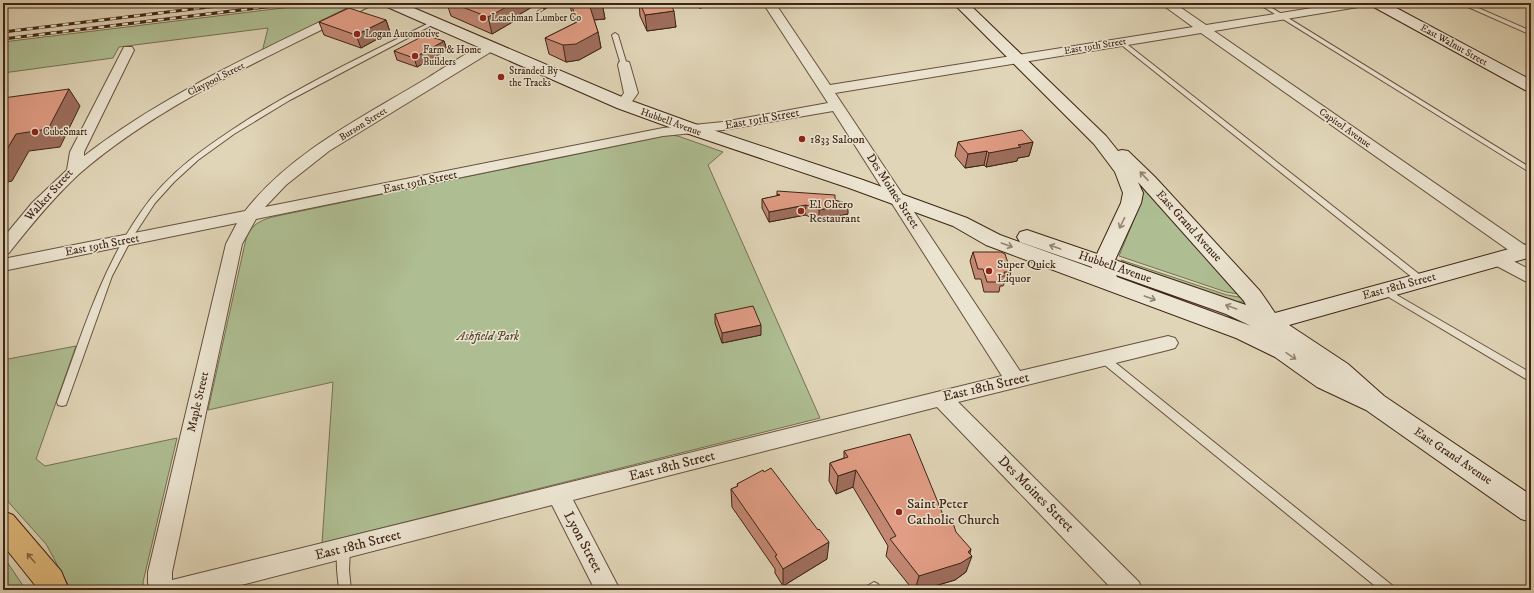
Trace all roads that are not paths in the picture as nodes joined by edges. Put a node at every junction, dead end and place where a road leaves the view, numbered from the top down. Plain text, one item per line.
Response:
1 (368, 3) edge
2 (390, 3) edge
3 (769, 3) edge
4 (960, 3) edge
5 (1166, 3) edge
6 (1260, 3) edge
7 (1364, 3) edge
8 (1378, 3) edge
9 (1462, 3) edge
10 (1281, 16) junction
11 (434, 23) junction
12 (1203, 29) junction
13 (1531, 32) edge
14 (615, 35) dead end
15 (1121, 42) junction
16 (490, 46) junction
17 (128, 50) dead end
18 (1018, 58) junction
19 (624, 65) joint
20 (1531, 87) edge
21 (827, 90) junction
22 (623, 104) junction
23 (837, 106) junction
24 (689, 128) junction
25 (1100, 140) junction
26 (74, 171) junction
27 (1531, 171) edge
28 (899, 200) junction
29 (248, 216) junction
30 (960, 222) junction
31 (126, 240) junction
32 (3, 250) edge
33 (1527, 251) edge
34 (1497, 259) junction
35 (1103, 263) junction
36 (3, 265) edge
37 (1531, 277) edge
38 (1421, 280) junction
39 (1114, 285) junction
40 (1383, 290) junction
41 (1262, 330) junction
42 (1168, 343) dead end
43 (1104, 359) junction
44 (1531, 378) edge
45 (1015, 380) junction
46 (941, 398) junction
47 (62, 402) dead end
48 (558, 494) junction
49 (1531, 510) edge
50 (3, 524) edge
51 (344, 549) junction
52 (54, 590) edge
53 (165, 590) edge
54 (177, 590) edge
55 (345, 590) edge
56 (608, 590) edge
57 (871, 590) edge
58 (875, 590) edge
59 (1130, 590) edge
60 (1388, 590) edge

1 - 26 street, Claypool Street
2 - 11 main road, Hubbell Avenue
3 - 21 street, Des Moines Street
4 - 18 main road, East Grand Avenue
5 - 12 street, Capitol Avenue
6 - 10 lane
7 - 10 street, East 19th Street
8 - 20 main road, East Walnut Street
9 - 13 lane
10 - 12 street, East 19th Street
10 - 27 lane
11 - 16 main road, Hubbell Avenue
11 - 31 lane
12 - 15 street, East 19th Street
12 - 33 street, Capitol Avenue
14 - 19 lane
15 - 18 street, East 19th Street
15 - 38 lane
16 - 22 main road, Hubbell Avenue
16 - 29 street, Burson Street
17 - 26 street, Walker Street
18 - 21 street, East 19th Street
18 - 25 main road, East Grand Avenue
19 - 22 street
21 - 23 street, Des Moines Street
22 - 24 main road, Hubbell Avenue
23 - 24 street, East 19th Street
23 - 28 street, Des Moines Street
24 - 28 main road, Hubbell Avenue
24 - 29 street, East 19th Street
25 -> 35 main road, East Grand Avenue
41 -> 25 main road, East Grand Avenue
26 - 32 street, Walker Street
28 - 30 main road, Hubbell Avenue
28 - 45 street, Des Moines Street
29 - 31 street, East 19th Street
29 - 53 street, Maple Street
35 -> 30 main road, Hubbell Avenue
30 -> 39 main road, Hubbell Avenue
31 - 36 street, East 19th Street
31 - 47 lane
33 - 34 main road, East 18th Street
34 - 37 street
34 - 38 main road, East 18th Street
35 - 39 main road
41 -> 35 main road, Hubbell Avenue
38 - 40 main road, East 18th Street
39 -> 41 main road, Hubbell Avenue
40 - 41 main road, East 18th Street
40 - 44 lane
41 - 49 main road, East Grand Avenue
42 - 43 street, East 18th Street
43 - 45 street, East 18th Street
43 - 60 lane
45 - 46 street, East 18th Street
46 - 48 street, East 18th Street
46 - 59 street, Des Moines Street
48 - 51 street, East 18th Street
48 - 56 street, Lyon Street
52 -> 50 highway
51 - 54 street, East 18th Street
51 - 55 lane
57 - 58 lane

